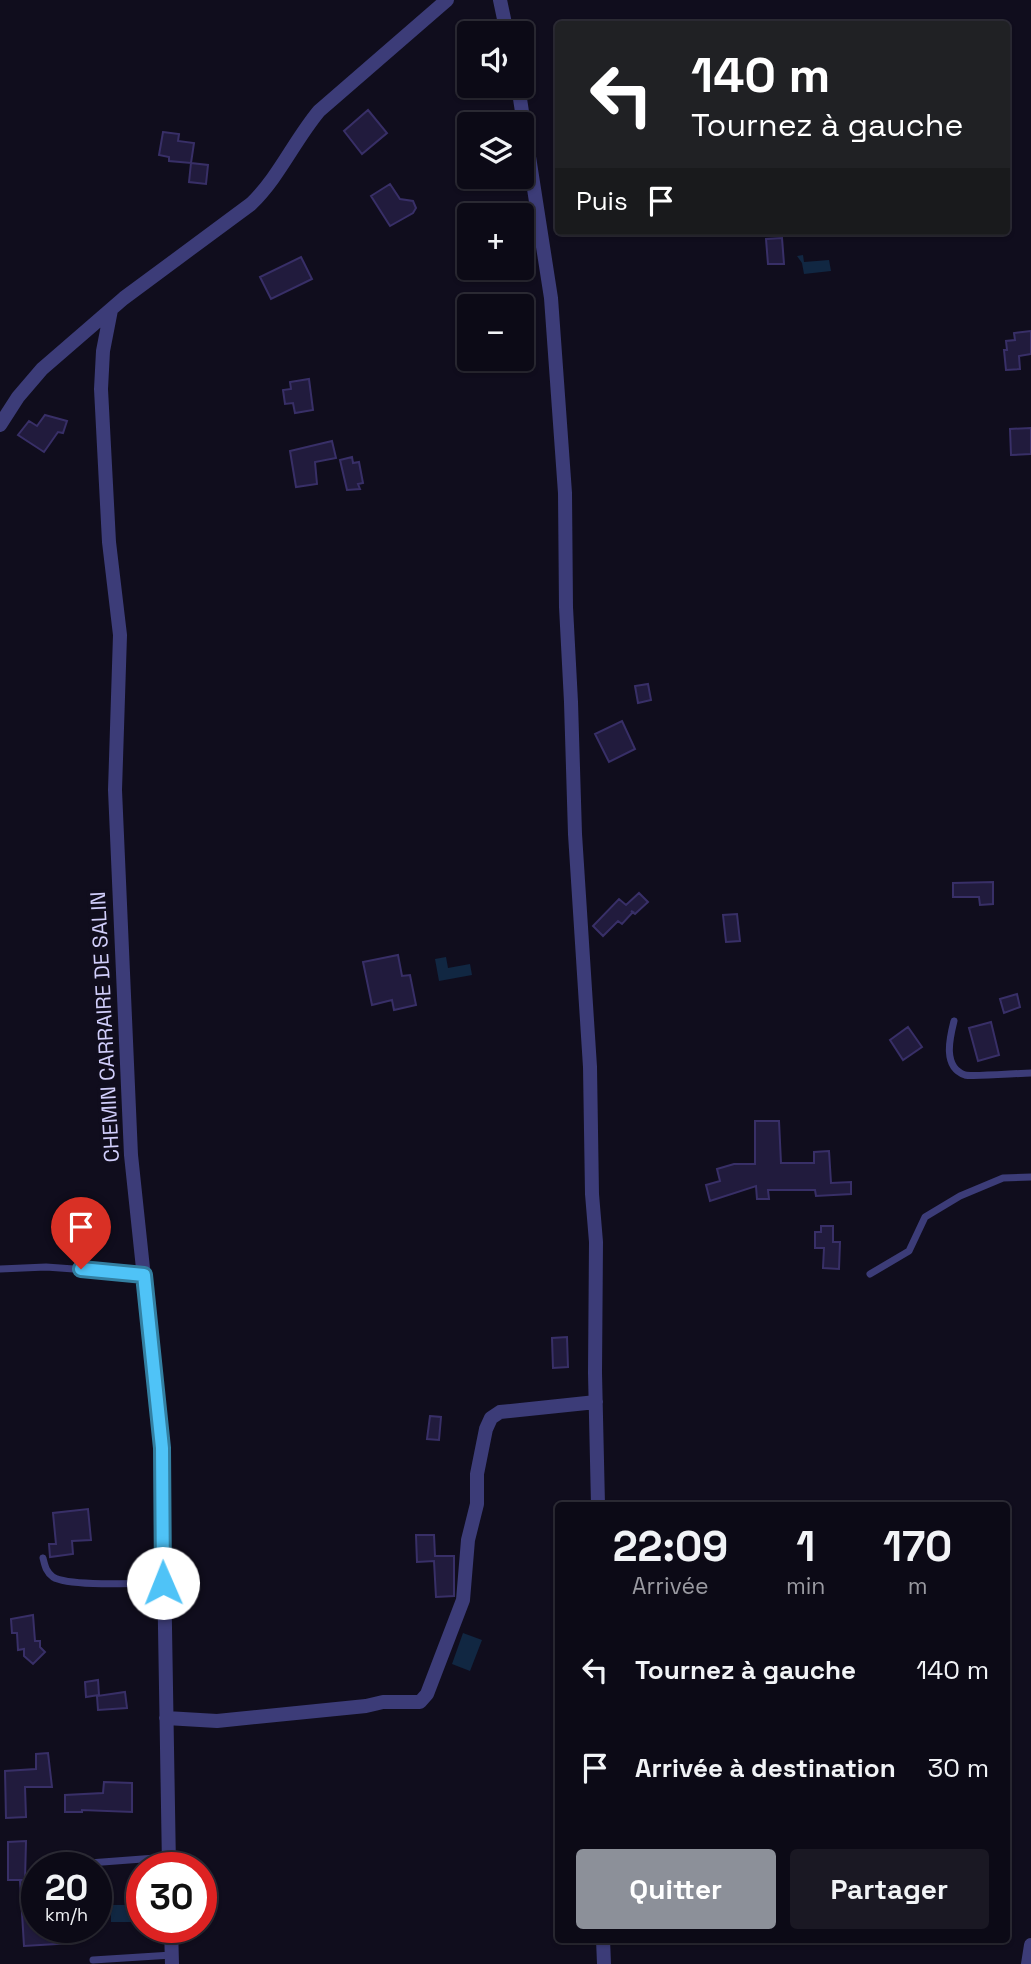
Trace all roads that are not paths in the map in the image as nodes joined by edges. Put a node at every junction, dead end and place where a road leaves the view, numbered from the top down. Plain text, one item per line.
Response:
1 (447, 0) edge
2 (500, 0) edge
3 (504, 21) edge
4 (520, 98) edge
5 (111, 310) junction
6 (0, 425) edge
7 (954, 1021) dead end
8 (1031, 1073) edge
9 (1031, 1177) edge
10 (0, 1269) edge
11 (870, 1274) dead end
12 (144, 1275) junction
13 (596, 1402) junction
14 (598, 1502) edge
15 (43, 1558) dead end
16 (163, 1583) junction
17 (166, 1718) junction
18 (169, 1852) edge
19 (603, 1943) edge
20 (1031, 1945) edge
21 (93, 1959) dead end
22 (172, 1959) edge
23 (604, 1964) edge
24 (1028, 1964) edge

1 - 5 street
2 - 3 street
4 - 13 street
5 - 6 street
5 - 12 street, CHEMIN CARRAIRE DE SALIN
7 - 8 lane
9 - 11 lane
10 - 12 lane
12 - 16 street, CHEMIN CARRAIRE DE SALIN
13 - 14 street
13 - 17 street
15 - 16 lane
16 - 17 street, CHEMIN CARRAIRE DE SALIN
17 - 18 street, CHEMIN CARRAIRE DE SALIN
19 - 23 street
20 - 24 street
21 - 22 lane

